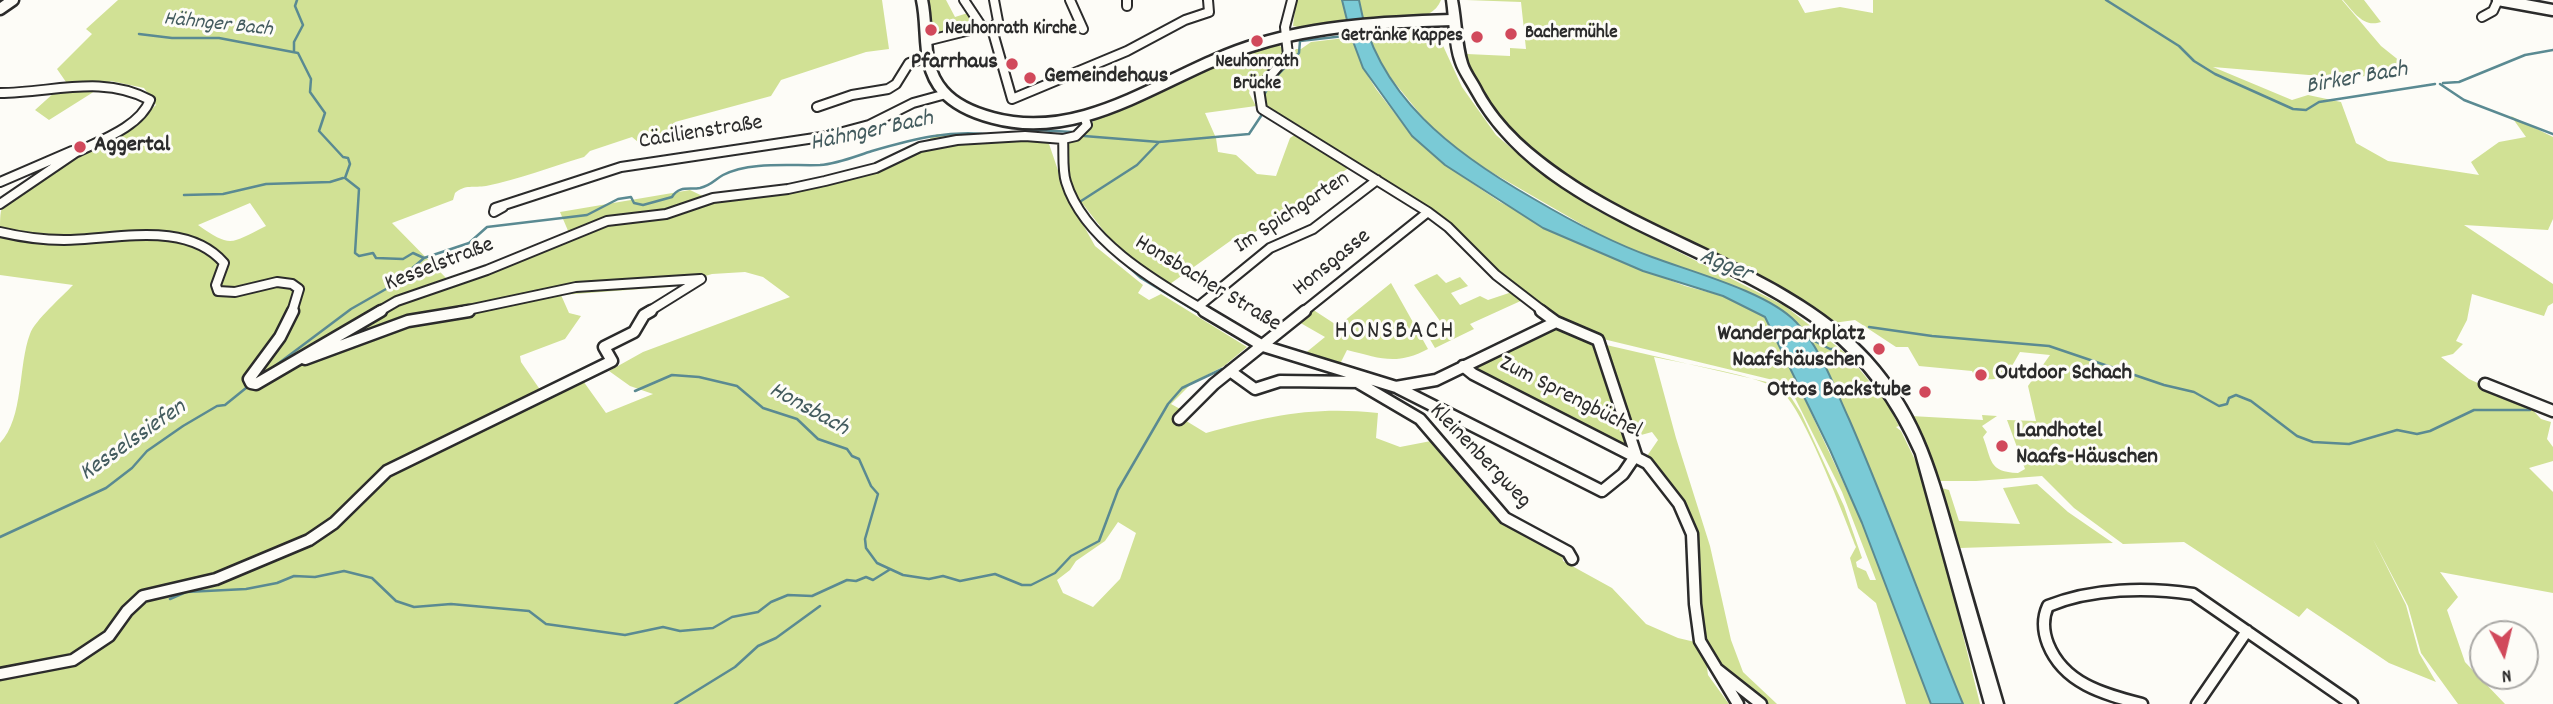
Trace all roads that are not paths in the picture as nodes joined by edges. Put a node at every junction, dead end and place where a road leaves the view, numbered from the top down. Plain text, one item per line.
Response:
1 (13, 0) edge
2 (922, 0) edge
3 (964, 0) edge
4 (995, 0) edge
5 (1070, 0) edge
6 (1208, 0) edge
7 (1292, 0) edge
8 (1452, 0) edge
9 (2498, 0) edge
10 (0, 9) edge
11 (2553, 9) edge
12 (2482, 17) dead end
13 (1452, 20) junction
14 (982, 27) junction
15 (992, 29) junction
16 (1083, 29) dead end
17 (1287, 37) junction
18 (926, 41) junction
19 (926, 58) junction
20 (0, 93) edge
21 (946, 94) junction
22 (817, 107) dead end
23 (1084, 116) junction
24 (1063, 139) junction
25 (75, 153) junction
26 (1377, 180) junction
27 (0, 182) edge
28 (0, 204) edge
29 (503, 207) dead end
30 (1428, 212) junction
31 (0, 232) edge
32 (701, 279) joint
33 (1199, 306) junction
34 (1556, 321) junction
35 (1263, 346) junction
36 (300, 359) junction
37 (612, 361) joint
38 (1463, 366) junction
39 (1230, 371) junction
40 (1357, 382) junction
41 (1378, 382) junction
42 (2485, 384) dead end
43 (1396, 387) junction
44 (2553, 411) edge
45 (1179, 419) dead end
46 (1636, 455) junction
47 (1572, 559) dead end
48 (2247, 631) junction
49 (1716, 669) junction
50 (0, 674) edge
51 (1738, 704) edge
52 (1761, 704) edge
53 (1994, 704) edge
54 (2142, 704) edge
55 (2197, 704) edge
56 (2352, 704) edge

1 - 10 street
2 - 18 street
3 - 14 street
4 - 15 street
5 - 16 street
6 - 15 street
7 - 17 street
8 - 13 main road
9 - 11 street
9 - 12 street
13 - 17 street
13 - 53 main road
14 - 15 street
14 - 18 street
17 - 23 street
17 - 26 street
18 - 19 street
19 - 21 street
19 - 22 street
20 - 25 street
21 - 23 street
21 - 29 street, Cäcilienstraße
23 - 24 street
24 - 33 street, Honsbacher Straße
24 - 36 street, Kesselstraße
25 - 27 street
25 - 28 street
26 - 30 street
26 - 33 street, Im Spichgarten
30 - 34 street
30 - 35 street, Honsgasse
31 - 36 street, Kesselstraße
32 - 36 street
32 - 37 street
33 - 35 street, Honsbacher Straße
34 - 38 street, Honsbacher Straße
34 - 46 street
35 - 39 street, Honsgasse
35 - 41 street, Honsbacher Straße
37 - 50 street
38 - 43 street, Honsbacher Straße
38 - 46 street, Zum Sprengbüchel
39 - 40 street
39 - 45 street, Honsgasse
40 - 41 street
40 - 47 street, Kleinenbergweg
41 - 43 street, Honsbacher Straße
42 - 44 street
43 - 46 street
46 - 49 street, Zum Sprengbüchel
48 - 54 street
48 - 55 street
48 - 56 street
49 - 51 street, Zum Sprengbüchel
49 - 52 street, Zum Sprengbüchel

